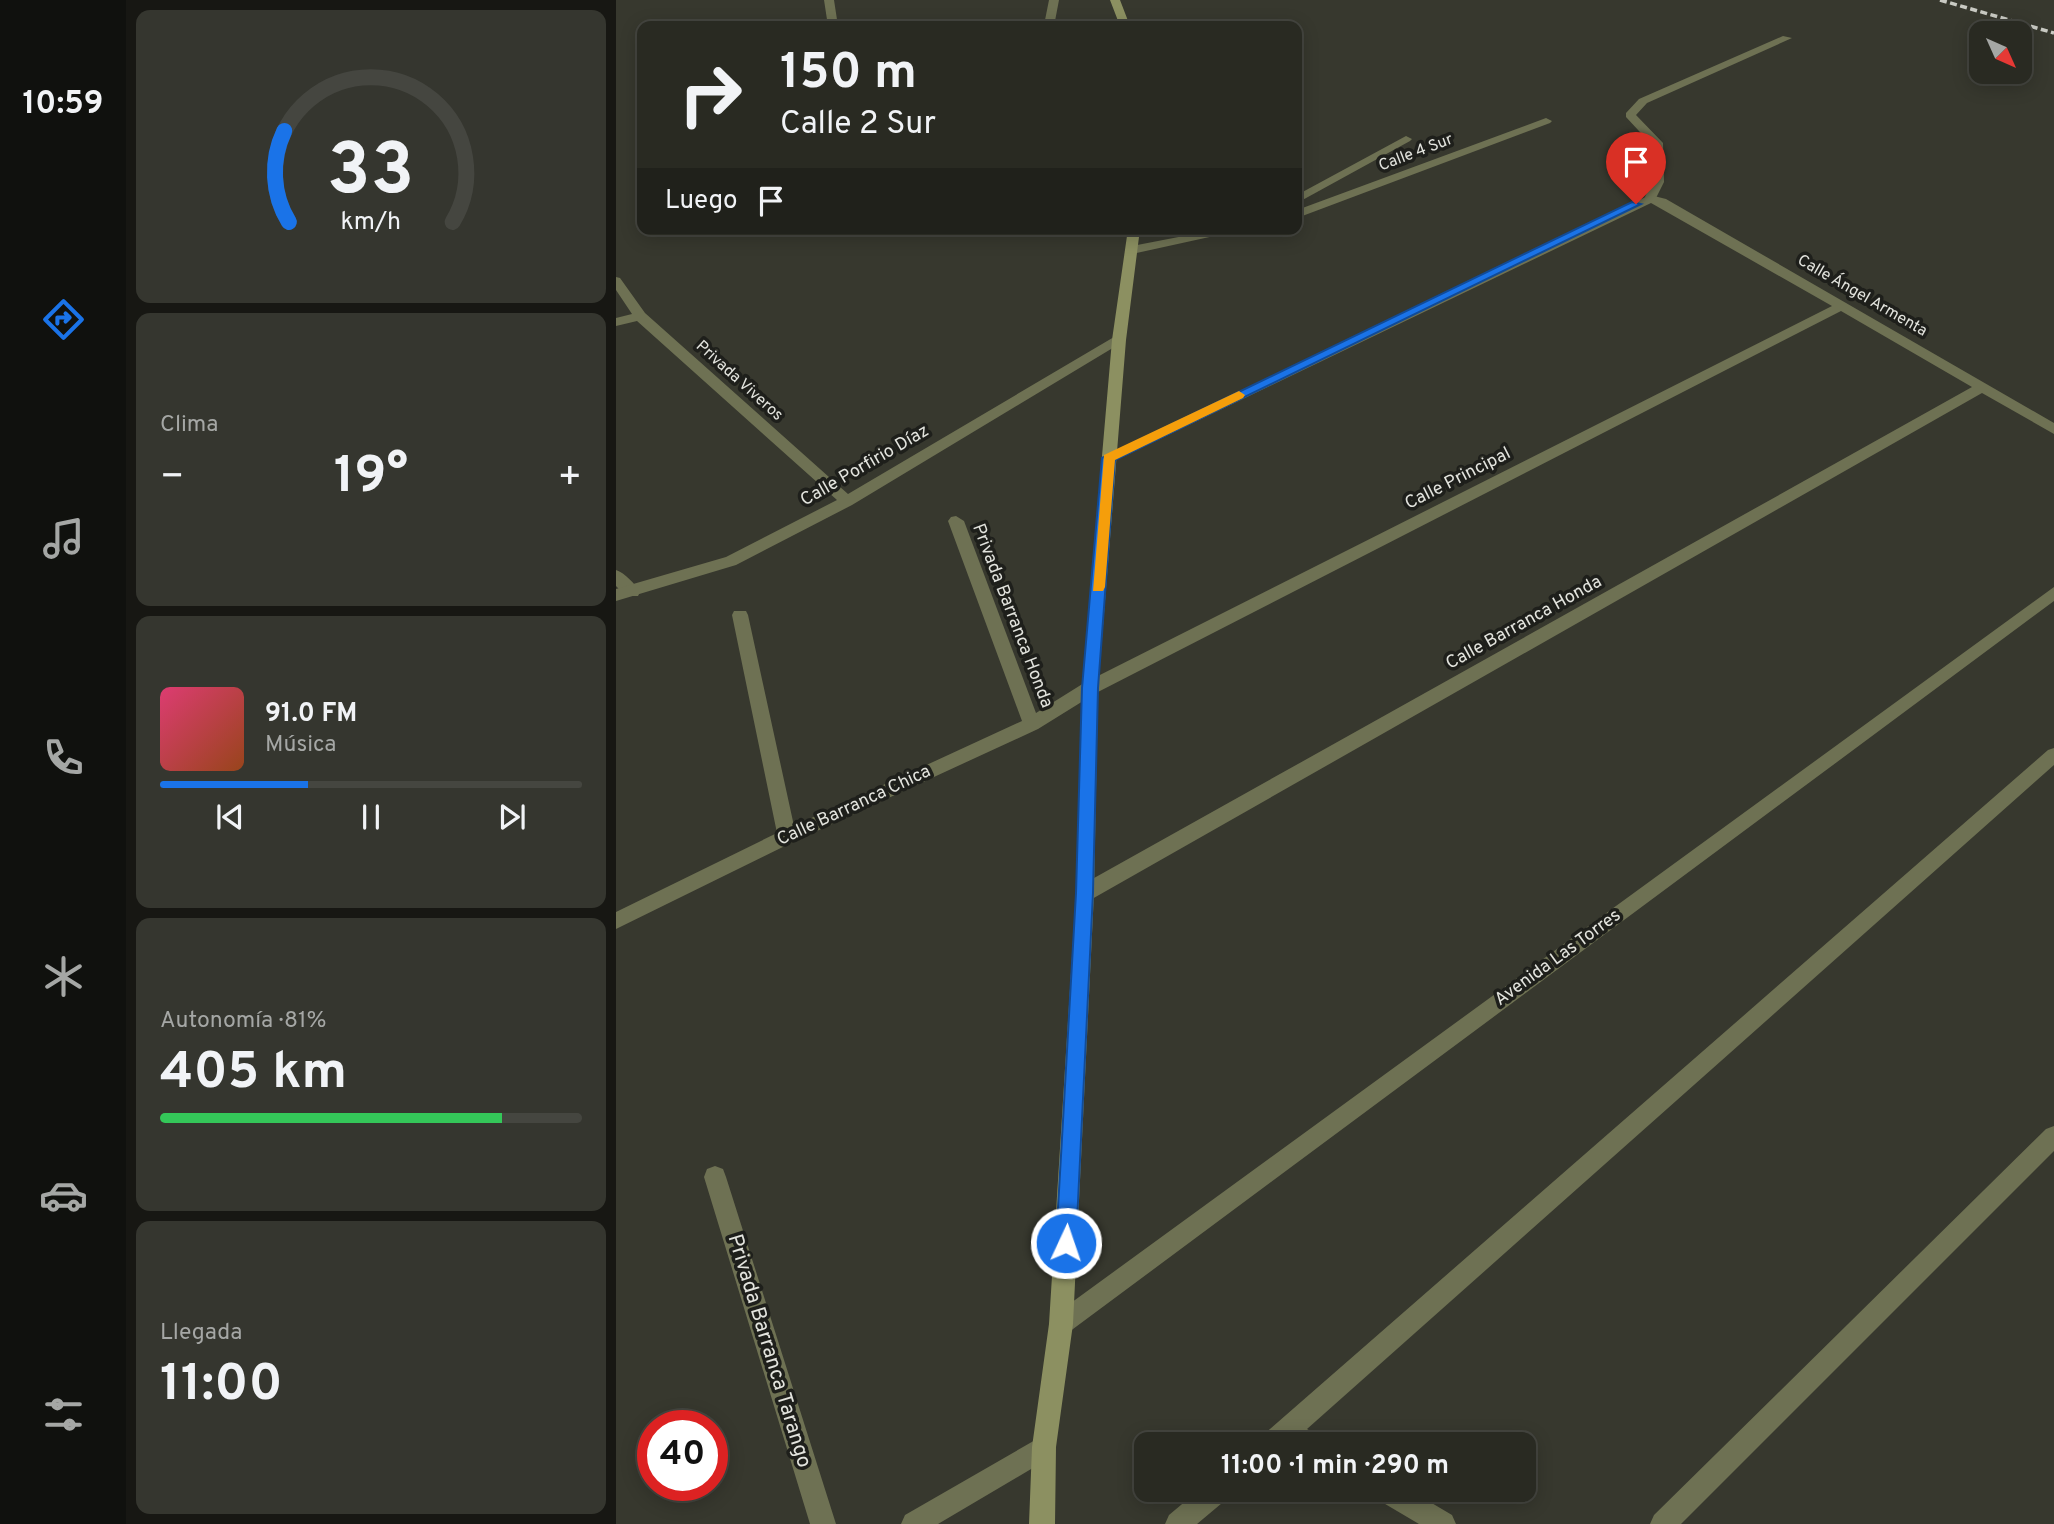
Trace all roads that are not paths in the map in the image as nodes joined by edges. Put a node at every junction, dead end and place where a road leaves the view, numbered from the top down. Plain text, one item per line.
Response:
1 (829, 0) edge
2 (1054, 0) edge
3 (1115, 0) edge
4 (832, 21) edge
5 (1050, 21) edge
6 (1123, 21) edge
7 (1787, 38) dead end
8 (1546, 121) dead end
9 (1406, 139) dead end
10 (1302, 197) edge
11 (1650, 199) junction
12 (1302, 212) edge
13 (1133, 235) edge
14 (1209, 235) edge
15 (1132, 250) junction
16 (616, 281) edge
17 (1843, 305) junction
18 (640, 316) junction
19 (616, 322) edge
20 (1119, 340) junction
21 (1983, 387) junction
22 (2054, 429) edge
23 (1109, 458) junction
24 (847, 501) junction
25 (956, 521) dead end
26 (616, 576) edge
27 (2054, 593) edge
28 (624, 594) edge
29 (740, 615) dead end
30 (1090, 688) junction
31 (1032, 723) junction
32 (2054, 755) edge
33 (787, 836) junction
34 (1085, 893) junction
35 (616, 921) edge
36 (2054, 1136) edge
37 (715, 1177) dead end
38 (1061, 1324) junction
39 (1298, 1432) edge
40 (1044, 1447) junction
41 (1204, 1502) edge
42 (1406, 1502) edge
43 (823, 1524) edge
44 (914, 1524) edge
45 (1042, 1524) edge
46 (1178, 1524) edge
47 (1443, 1524) edge
48 (1663, 1524) edge

1 - 4 street
2 - 5 street
3 - 6 street
7 - 11 street
8 - 12 street, Calle 4 Sur
9 - 10 street
11 - 17 street, Calle Ángel Armenta
11 - 23 street
13 - 15 street
14 - 15 street
15 - 20 street
16 - 18 street, Privada Viveros
17 - 21 street, Calle Ángel Armenta
17 - 30 street, Calle Principal
18 - 19 street
18 - 24 street, Privada Viveros
20 - 23 street
20 - 24 street, Calle Porfirio Díaz
21 - 22 street, Calle Ángel Armenta
21 - 34 street, Calle Barranca Honda
23 - 30 street
24 - 28 street, Calle Porfirio Díaz
25 - 31 street, Privada Barranca Honda
26 - 28 street
27 - 38 street, Avenida Las Torres
29 - 33 street
30 - 31 street, Calle Barranca Chica
30 - 34 street
31 - 33 street, Calle Barranca Chica
32 - 39 street
33 - 35 street, Calle Barranca Chica
34 - 38 street
36 - 48 street
37 - 43 street, Privada Barranca Tarango
38 - 40 street
40 - 44 street
40 - 45 street
41 - 46 street
42 - 47 street

